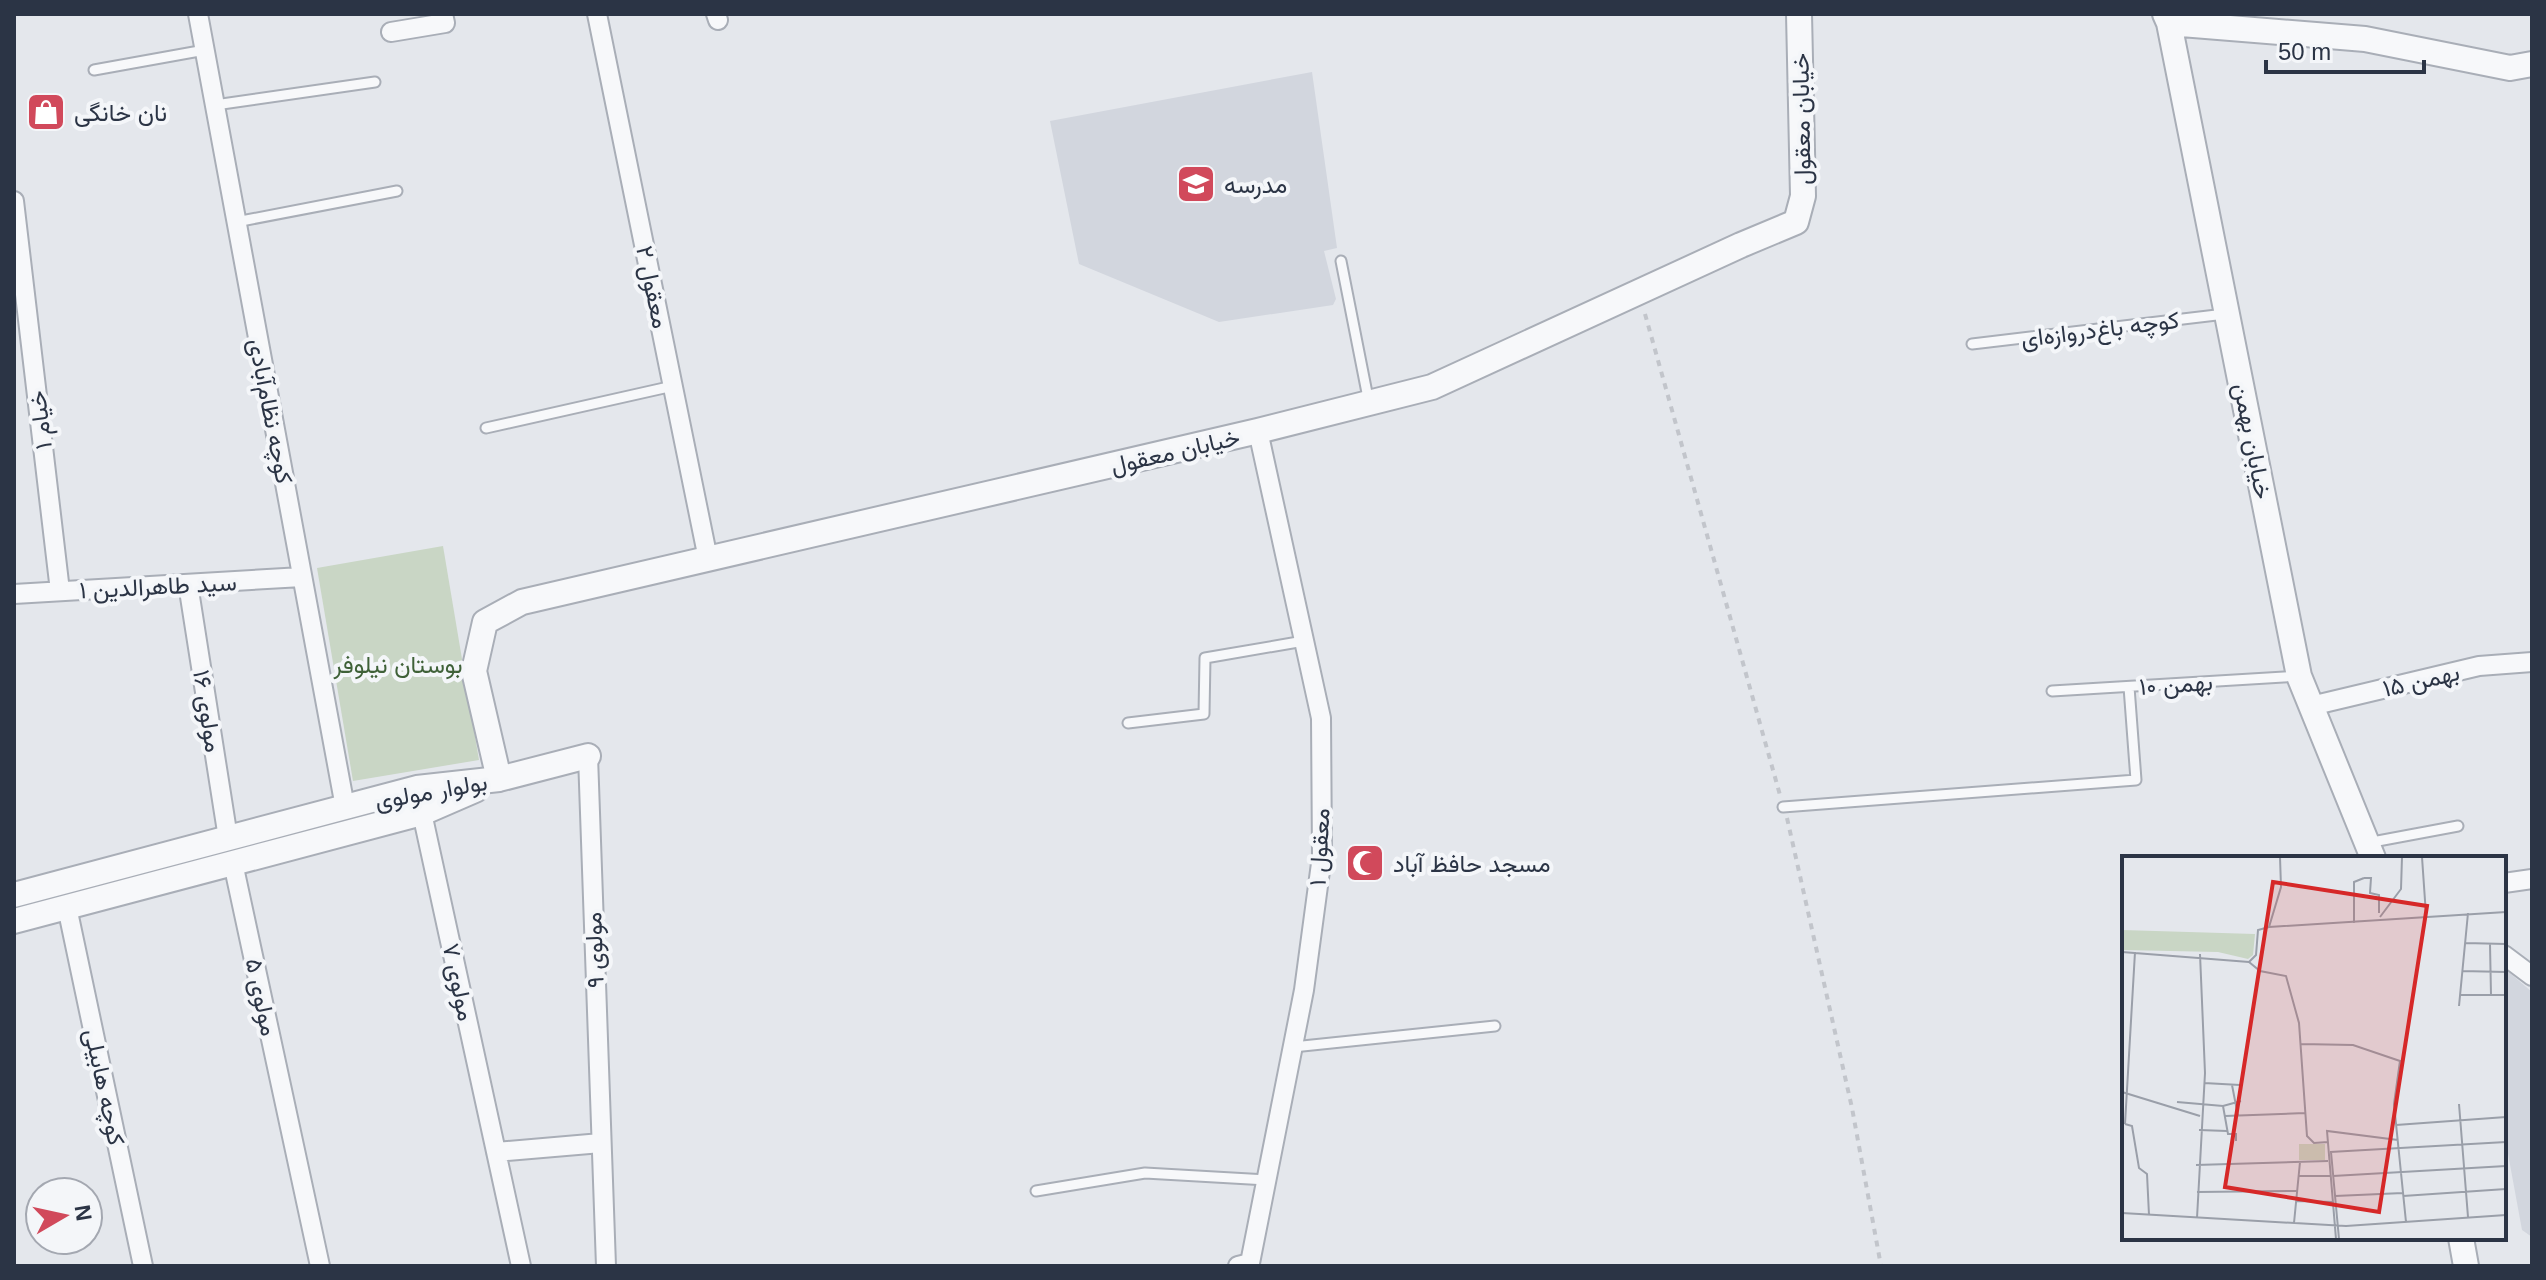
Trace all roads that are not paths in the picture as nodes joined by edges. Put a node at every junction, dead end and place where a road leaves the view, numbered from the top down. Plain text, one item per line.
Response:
1 (198, 14) edge
2 (443, 14) edge
3 (598, 14) edge
4 (1799, 14) edge
5 (2167, 19) edge
6 (391, 32) dead end
7 (205, 50) junction
8 (2532, 64) edge
9 (94, 70) dead end
10 (375, 82) dead end
11 (215, 105) junction
12 (397, 191) dead end
13 (14, 201) edge
14 (236, 222) junction
15 (1341, 261) dead end
16 (2229, 314) junction
17 (1972, 344) dead end
18 (673, 386) junction
19 (1369, 403) junction
20 (486, 428) dead end
21 (1258, 431) junction
22 (708, 559) junction
23 (302, 577) junction
24 (188, 584) junction
25 (60, 591) junction
26 (14, 594) edge
27 (1304, 641) junction
28 (2532, 662) edge
29 (2299, 676) junction
30 (2129, 687) junction
31 (2052, 691) dead end
32 (2311, 706) junction
33 (1128, 723) dead end
34 (588, 756) joint
35 (499, 779) junction
36 (345, 807) junction
37 (1783, 807) road end
38 (422, 813) junction
39 (2458, 826) dead end
40 (228, 838) junction
41 (2370, 850) edge
42 (233, 863) junction
43 (2532, 879) edge
44 (2506, 883) edge
45 (14, 891) edge
46 (67, 907) junction
47 (14, 921) edge
48 (2517, 960) edge
49 (2532, 976) edge
50 (1495, 1026) dead end
51 (1293, 1047) junction
52 (601, 1143) junction
53 (496, 1152) junction
54 (1267, 1180) junction
55 (1036, 1191) dead end
56 (2461, 1240) edge
57 (1244, 1264) edge
58 (143, 1266) edge
59 (320, 1266) edge
60 (521, 1266) edge
61 (606, 1266) edge
62 (2466, 1266) edge

1 - 7 street, کوچه نظام‌آبادی
2 - 6 street
3 - 18 street, معقول ۲
4 - 19 street, خیابان معقول
5 - 8 street
5 - 16 street, خیابان بهمن
7 - 9 lane
7 - 11 street, کوچه نظام‌آبادی
10 - 11 lane
11 - 14 street, کوچه نظام‌آبادی
12 - 14 lane
13 - 25 street, خیام ۱
14 - 23 street, کوچه نظام‌آبادی
15 - 19 lane
16 - 17 lane, کوچه باغ‌دروازه‌ای
16 - 29 street, خیابان بهمن
18 - 20 lane
18 - 22 street, معقول ۲
19 - 21 street, خیابان معقول
21 - 22 street, خیابان معقول
21 - 27 street, معقول ۱
22 - 35 street, خیابان معقول
23 - 24 street, سید طاهرالدین ۱
23 - 36 street, کوچه نظام‌آبادی
24 - 25 street, سید طاهرالدین ۱
24 - 40 street, مولوی ۱۶
25 - 26 street, سید طاهرالدین ۱
27 - 33 lane
27 - 51 street, معقول ۱
28 - 32 street, بهمن ۱۵
29 - 30 lane, بهمن ۱۰
29 - 32 street, خیابان بهمن
30 - 31 lane, بهمن ۱۰
30 - 37 lane
32 - 41 street, خیابان بهمن
34 - 35 street
34 - 52 street, مولوی ۹
35 - 36 street, بولوار مولوی
35 - 38 street, بولوار مولوی
36 - 40 street, بولوار مولوی
38 - 42 street, بولوار مولوی
38 - 53 street, مولوی ۷
39 - 41 lane
40 - 45 street, بولوار مولوی
42 - 46 street, بولوار مولوی
42 - 59 street, مولوی ۵
43 - 44 street
46 - 47 street, بولوار مولوی
46 - 58 street, کوچه هابیلی
48 - 49 street
50 - 51 lane
51 - 54 street, معقول ۱
52 - 53 street
52 - 61 street, مولوی ۹
53 - 60 street, مولوی ۷
54 - 55 lane
54 - 57 street, معقول ۱
56 - 62 street

